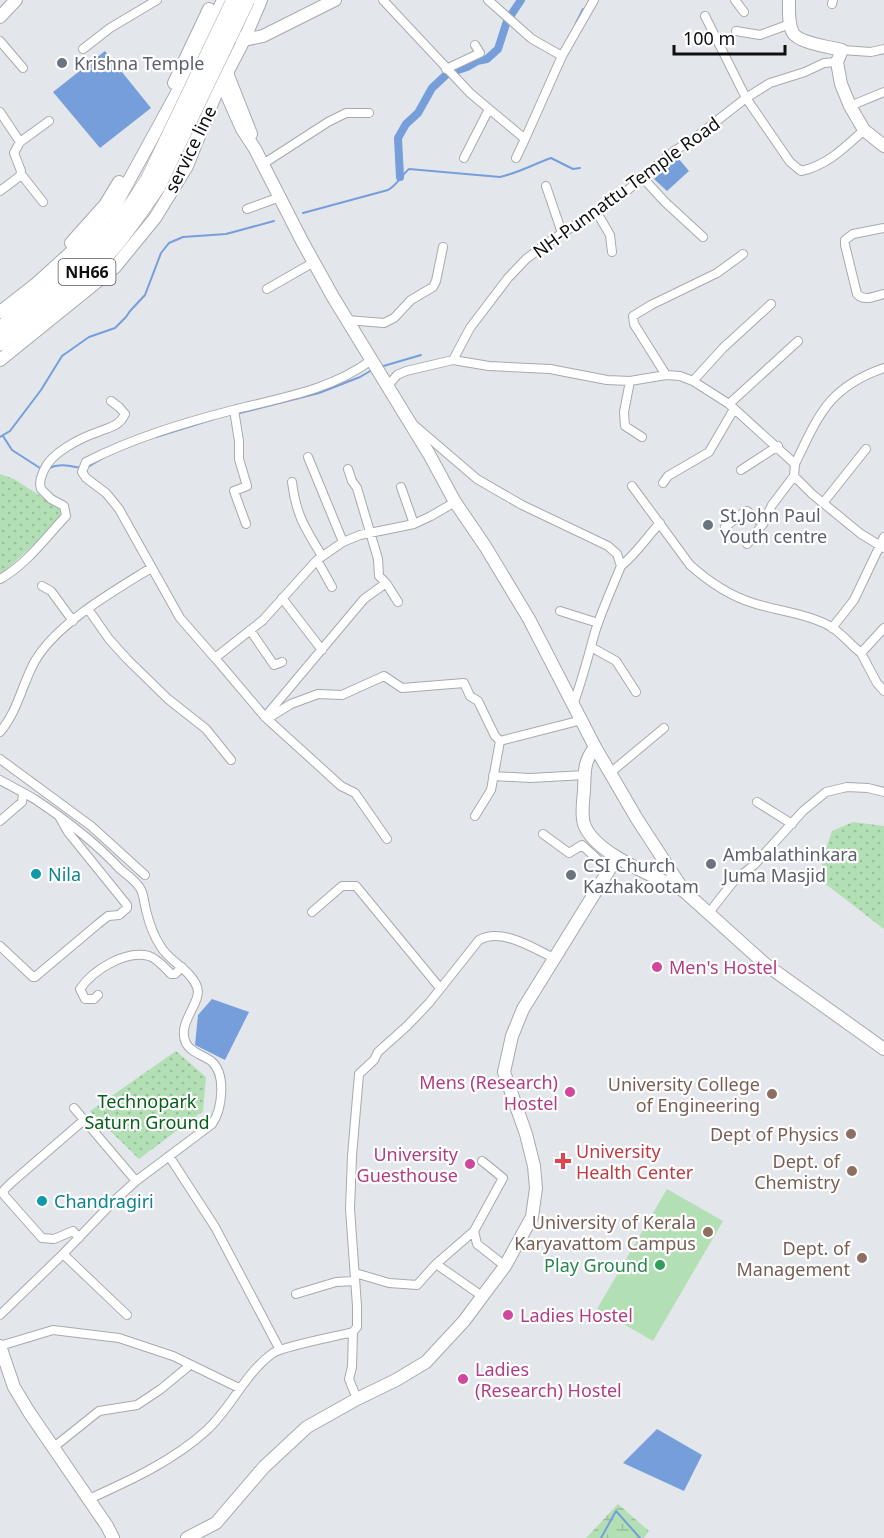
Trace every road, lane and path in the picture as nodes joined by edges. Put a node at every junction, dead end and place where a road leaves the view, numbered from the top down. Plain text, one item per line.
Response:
1 (16, 0) edge
2 (157, 0) edge
3 (214, 0) edge
4 (223, 0) edge
5 (234, 0) edge
6 (247, 0) edge
7 (252, 0) edge
8 (261, 0) edge
9 (335, 0) edge
10 (383, 0) edge
11 (488, 0) edge
12 (594, 0) edge
13 (735, 0) edge
14 (789, 0) edge
15 (744, 12) dead end
16 (705, 16) dead end
17 (0, 17) edge
18 (209, 19) junction
19 (790, 24) junction
20 (736, 31) dead end
21 (240, 38) junction
22 (0, 41) edge
23 (475, 45) dead end
24 (83, 49) dead end
25 (884, 49) edge
26 (194, 51) junction
27 (562, 56) junction
28 (839, 56) junction
29 (22, 68) dead end
30 (446, 69) junction
31 (219, 82) junction
32 (884, 92) edge
33 (746, 98) junction
34 (850, 106) junction
35 (489, 109) junction
36 (0, 112) edge
37 (369, 113) dead end
38 (50, 121) dead end
39 (864, 130) junction
40 (525, 139) junction
41 (20, 141) junction
42 (884, 146) edge
43 (464, 158) dead end
44 (516, 158) dead end
45 (263, 164) junction
46 (21, 174) junction
47 (643, 178) junction
48 (546, 186) dead end
49 (0, 191) edge
50 (280, 197) junction
51 (43, 202) dead end
52 (247, 209) dead end
53 (596, 211) junction
54 (884, 228) edge
55 (562, 233) junction
56 (703, 237) dead end
57 (443, 247) dead end
58 (612, 252) dead end
59 (743, 254) dead end
60 (314, 262) junction
61 (267, 289) dead end
62 (884, 294) edge
63 (0, 303) edge
64 (771, 304) dead end
65 (0, 312) edge
66 (347, 320) junction
67 (0, 328) edge
68 (798, 341) dead end
69 (0, 343) edge
70 (0, 354) edge
71 (0, 360) edge
72 (453, 360) junction
73 (374, 366) junction
74 (884, 368) edge
75 (666, 375) junction
76 (630, 381) junction
77 (693, 381) junction
78 (387, 387) junction
79 (111, 401) dead end
80 (731, 407) junction
81 (234, 410) junction
82 (405, 416) junction
83 (642, 437) dead end
84 (778, 446) junction
85 (866, 448) dead end
86 (308, 457) dead end
87 (795, 464) junction
88 (348, 469) dead end
89 (741, 470) dead end
90 (794, 476) junction
91 (292, 482) dead end
92 (663, 483) dead end
93 (632, 486) dead end
94 (401, 487) dead end
95 (455, 502) junction
96 (823, 503) junction
97 (660, 523) junction
98 (246, 524) dead end
99 (414, 524) junction
100 (763, 524) junction
101 (725, 527) dead end
102 (370, 534) junction
103 (343, 542) junction
104 (883, 543) edge
105 (747, 544) dead end
106 (320, 558) junction
107 (621, 567) junction
108 (151, 568) junction
109 (0, 579) edge
110 (386, 583) junction
111 (42, 586) dead end
112 (332, 587) dead end
113 (282, 598) junction
114 (398, 602) dead end
115 (88, 609) junction
116 (560, 611) dead end
117 (73, 621) junction
118 (598, 623) junction
119 (832, 628) junction
120 (884, 628) edge
121 (250, 630) junction
122 (591, 647) junction
123 (322, 650) junction
124 (861, 653) junction
125 (214, 658) junction
126 (282, 662) dead end
127 (884, 691) edge
128 (636, 692) dead end
129 (573, 705) junction
130 (264, 717) junction
131 (582, 720) junction
132 (664, 728) dead end
133 (0, 732) edge
134 (500, 741) junction
135 (595, 747) junction
136 (0, 759) edge
137 (231, 760) dead end
138 (610, 773) junction
139 (585, 775) junction
140 (493, 776) junction
141 (0, 780) edge
142 (884, 792) edge
143 (23, 794) junction
144 (757, 802) dead end
145 (475, 816) dead end
146 (59, 817) junction
147 (0, 821) edge
148 (792, 824) junction
149 (543, 834) dead end
150 (387, 839) dead end
151 (617, 857) junction
152 (609, 870) junction
153 (145, 875) dead end
154 (684, 891) junction
155 (312, 912) dead end
156 (708, 914) junction
157 (0, 946) edge
158 (554, 958) junction
159 (182, 967) junction
160 (440, 988) junction
161 (99, 995) dead end
162 (884, 1049) edge
163 (74, 1108) dead end
164 (84, 1120) junction
165 (169, 1156) junction
166 (482, 1161) dead end
167 (136, 1181) junction
168 (474, 1231) junction
169 (79, 1238) junction
170 (63, 1254) junction
171 (436, 1264) junction
172 (505, 1266) junction
173 (355, 1277) junction
174 (296, 1294) dead end
175 (482, 1296) junction
176 (0, 1315) edge
177 (127, 1315) dead end
178 (353, 1332) junction
179 (0, 1346) edge
180 (280, 1350) junction
181 (190, 1365) junction
182 (239, 1388) junction
183 (357, 1399) junction
184 (54, 1447) junction
185 (89, 1499) junction
186 (113, 1538) edge
187 (187, 1538) edge

1 - 17 main road
2 - 24 street
3 - 18 main road
4 - 18 main road
5 - 67 highway, NH66, bridge
6 - 69 highway, NH66, bridge
7 - 21 main road
8 - 21 main road
9 - 21 main road
10 - 30 street
11 - 27 street
12 - 27 street
13 - 15 street
14 - 19 main road
16 - 33 street
18 - 21 main road
18 - 26 main road
19 - 20 street
19 - 28 main road
21 - 31 main road
22 - 29 street
23 - 30 street
25 - 28 street
26 - 31 main road
26 - 63 main road
26 - 65 main road
27 - 40 street
28 - 33 street, NH-Punnattu Temple Road
28 - 34 main road
30 - 35 street
31 - 45 main road
31 - 70 main road
31 - 71 main road, service line
32 - 34 street
33 - 39 street
33 - 47 street, NH-Punnattu Temple Road
34 - 39 main road
35 - 40 street
35 - 43 street
36 - 41 street
37 - 45 street
38 - 41 street
39 - 42 main road
40 - 44 street
41 - 46 street
45 - 50 main road
46 - 49 street
46 - 51 street
47 - 53 street, NH-Punnattu Temple Road
47 - 56 street
48 - 55 street
50 - 52 street
50 - 60 main road
53 - 55 street, NH-Punnattu Temple Road
53 - 58 street
54 - 62 street
55 - 72 street, NH-Punnattu Temple Road
57 - 66 street
59 - 75 street
60 - 61 street
60 - 66 main road
64 - 77 street
66 - 73 main road
68 - 80 street
72 - 76 street
72 - 78 street
73 - 78 main road
73 - 81 street
74 - 87 street
75 - 76 street
75 - 77 street
76 - 83 street
77 - 80 street
78 - 82 main road
79 - 109 street
80 - 84 street
80 - 92 street
81 - 98 street
81 - 108 street
82 - 95 main road
82 - 107 street
84 - 87 street
84 - 89 street
85 - 96 street
86 - 103 street
87 - 90 street
88 - 102 street
90 - 96 street
90 - 100 street
91 - 106 street
93 - 97 street
94 - 99 street
95 - 99 street
95 - 129 main road
96 - 104 street
97 - 107 street
97 - 119 street
99 - 102 street
100 - 101 street
100 - 105 street
102 - 103 street
102 - 110 street
103 - 106 street
104 - 119 street
106 - 112 street
106 - 113 street
107 - 118 street
108 - 115 street
108 - 125 street
110 - 114 street
110 - 123 street
111 - 117 street
113 - 121 street
113 - 123 street
115 - 117 street
115 - 137 street
116 - 118 street
117 - 133 street
118 - 122 street
119 - 124 street
120 - 124 street
121 - 125 street
121 - 126 street
122 - 128 street
122 - 129 street
123 - 130 street
124 - 127 street
125 - 130 street
129 - 131 main road
130 - 134 street
130 - 150 street
131 - 134 street
131 - 135 main road
132 - 138 street
134 - 140 street
135 - 138 main road
135 - 139 main road
136 - 153 street
138 - 154 main road
139 - 140 street
139 - 151 main road
140 - 145 street
141 - 143 street
142 - 148 street
143 - 146 street
143 - 147 street
144 - 148 street
146 - 157 street
146 - 159 street
148 - 156 street
149 - 152 street
151 - 152 main road
151 - 154 main road
152 - 158 main road
154 - 156 main road
155 - 160 street
156 - 162 main road
158 - 160 street
158 - 172 main road
159 - 161 street
159 - 165 street
160 - 173 street
163 - 164 street
164 - 167 street
164 - 169 street
165 - 167 street
165 - 180 street
166 - 168 street
167 - 169 street
168 - 171 street
168 - 172 street
169 - 170 street
170 - 176 street
170 - 177 street
171 - 173 street
171 - 175 street
172 - 175 main road
173 - 174 street
173 - 178 street
175 - 183 main road
178 - 180 street
178 - 183 street
179 - 181 street
179 - 184 main road
180 - 182 street
181 - 182 street
181 - 184 street
182 - 185 street
183 - 187 main road
184 - 185 main road
185 - 186 main road

